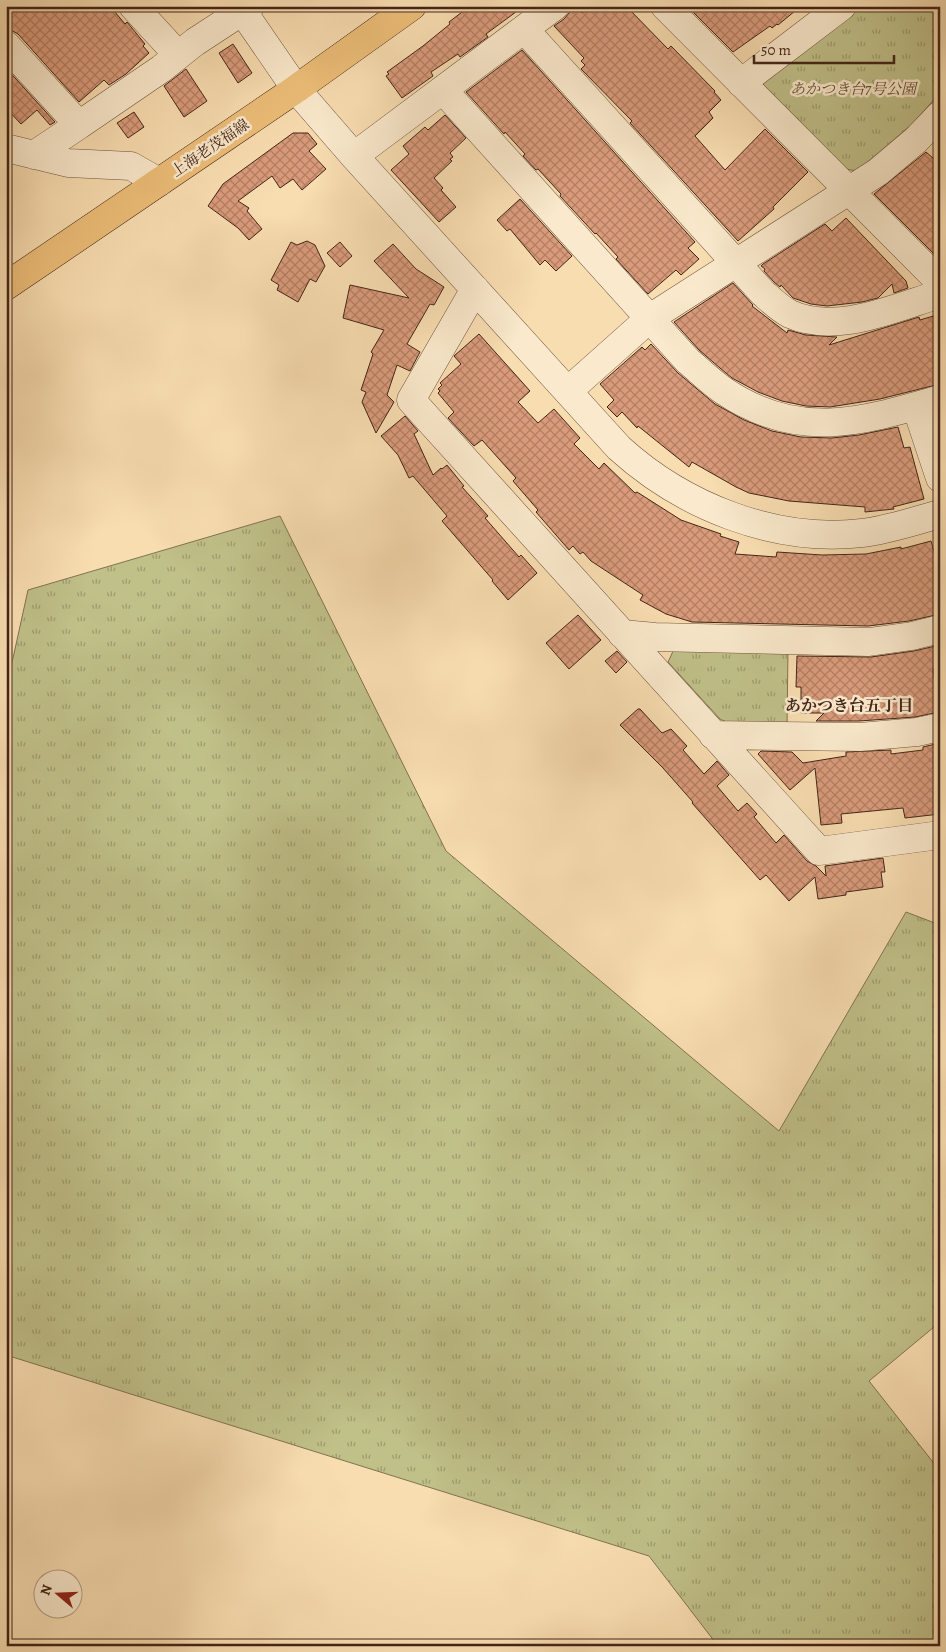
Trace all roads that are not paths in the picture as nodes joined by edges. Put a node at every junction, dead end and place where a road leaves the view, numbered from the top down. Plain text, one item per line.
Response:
1 (134, 6) edge
2 (412, 6) edge
3 (555, 6) edge
4 (664, 6) edge
5 (842, 6) edge
6 (246, 9) edge
7 (524, 30) junction
8 (6, 45) edge
9 (178, 55) junction
10 (742, 83) junction
11 (296, 89) junction
12 (443, 90) junction
13 (938, 122) edge
14 (79, 125) junction
15 (6, 148) edge
16 (34, 155) junction
17 (354, 156) junction
18 (159, 182) junction
19 (849, 192) junction
20 (736, 263) junction
21 (940, 282) edge
22 (6, 286) edge
23 (475, 289) junction
24 (940, 294) edge
25 (650, 318) junction
26 (568, 392) junction
27 (928, 402) edge
28 (940, 478) edge
29 (940, 514) edge
30 (940, 629) edge
31 (622, 634) junction
32 (940, 727) edge
33 (713, 735) junction
34 (940, 835) edge

1 - 9 street
2 - 11 main road, 上海老茂福線
3 - 7 street
4 - 10 street
5 - 10 street
6 - 9 street
6 - 11 street
7 - 12 street
7 - 20 street
8 - 14 street
9 - 14 street
10 - 19 street
11 - 17 street
11 - 18 main road, 上海老茂福線
12 - 17 street
12 - 25 street
13 - 19 street
14 - 16 street
15 - 16 street
16 - 18 street
17 - 23 street
18 - 22 main road, 上海老茂福線
19 - 20 street
19 - 21 street
20 - 24 street
20 - 25 street
23 - 26 street
23 - 31 street
25 - 26 street
25 - 27 street
26 - 29 street
27 - 28 street
30 - 31 street
31 - 33 street
32 - 33 street
33 - 34 street

